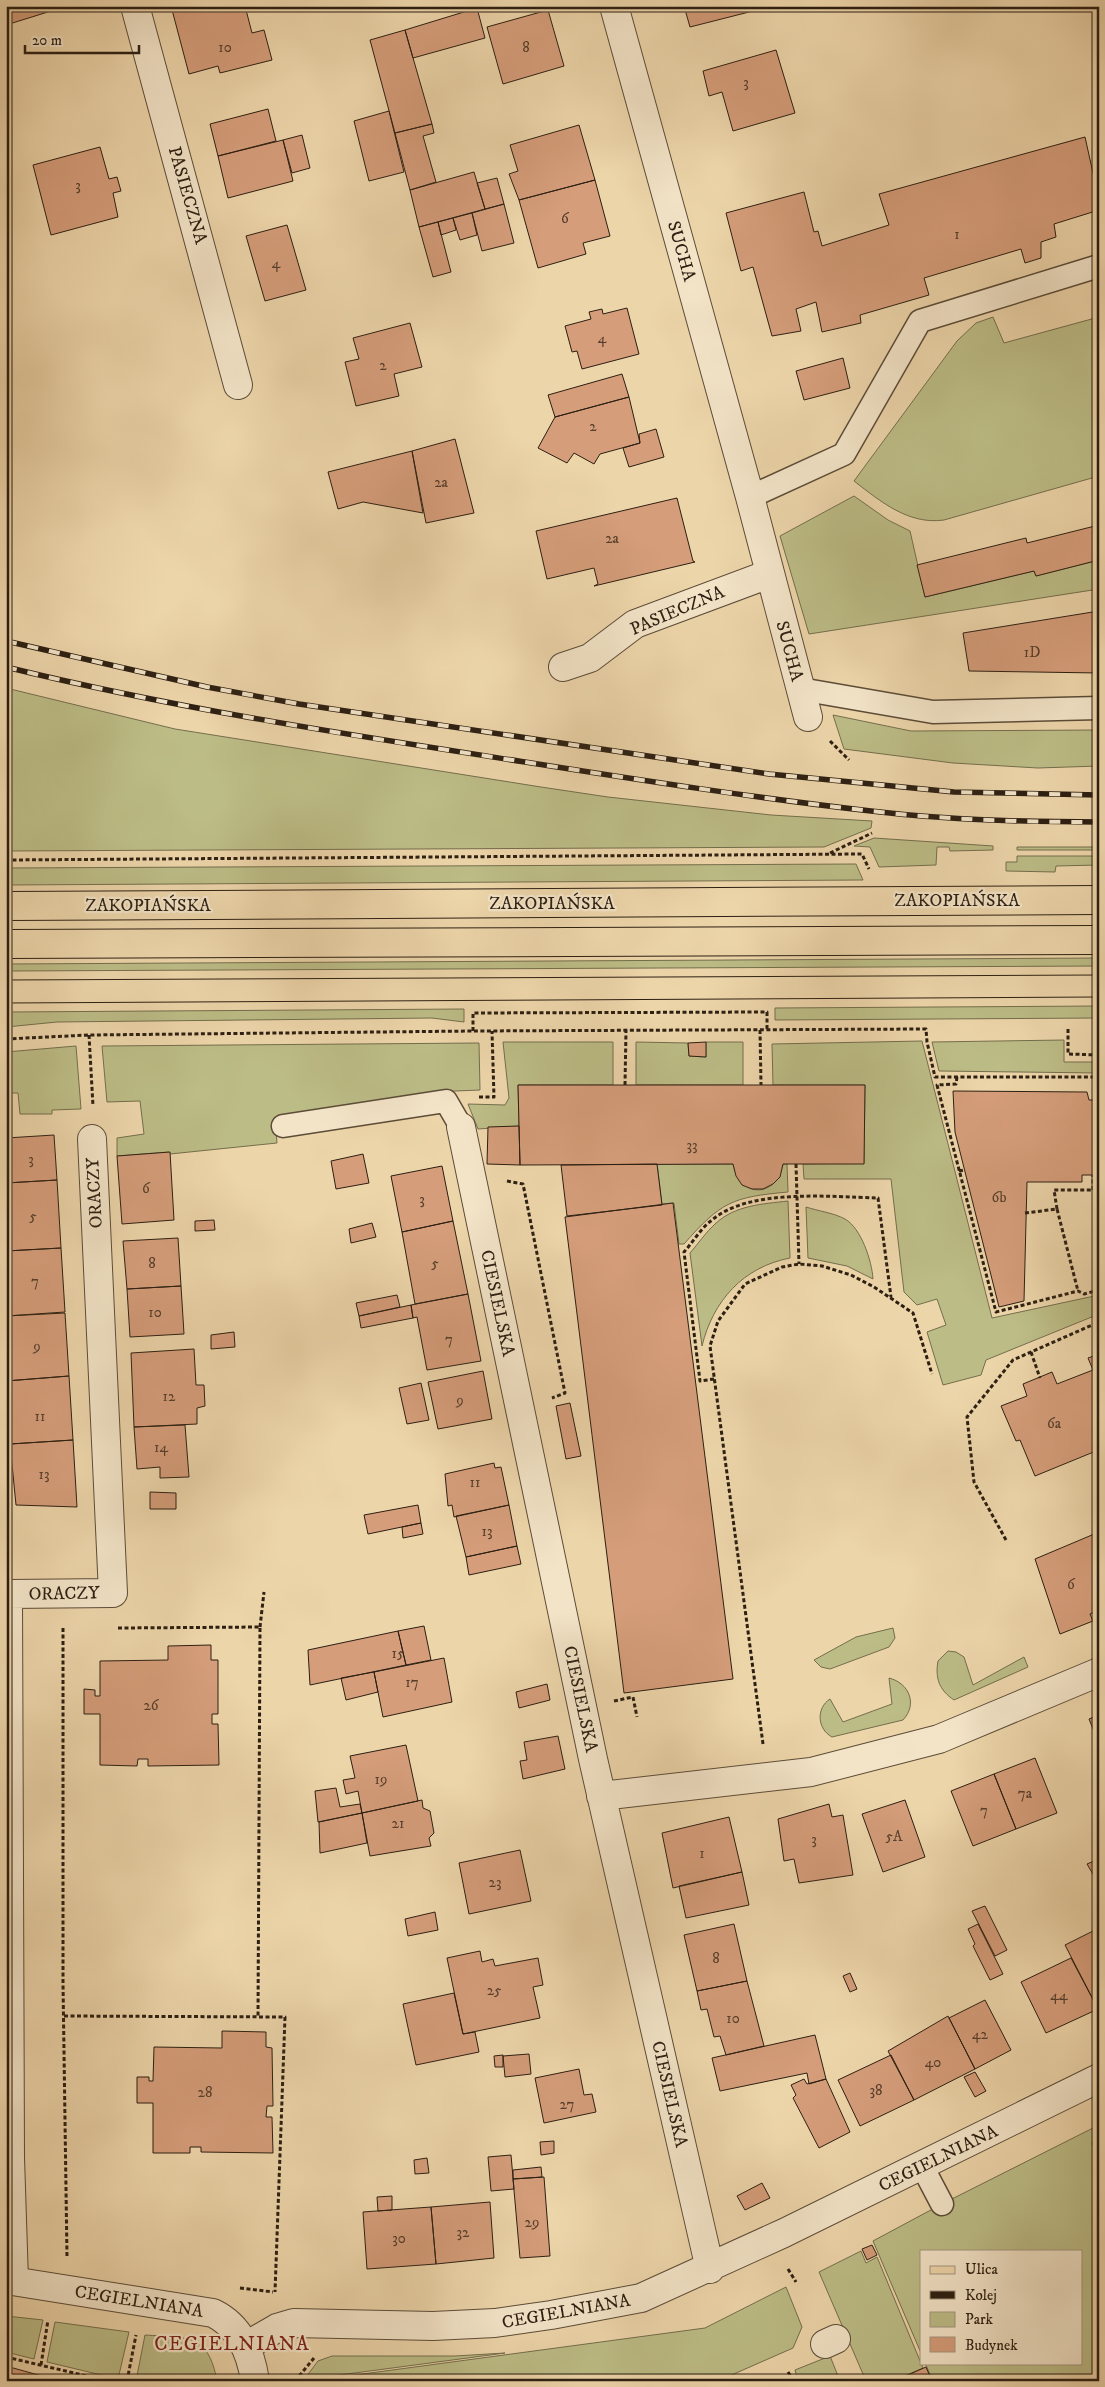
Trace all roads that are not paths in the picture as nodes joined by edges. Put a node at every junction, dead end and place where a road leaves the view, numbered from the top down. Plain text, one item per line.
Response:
1 (135, 6) edge
2 (614, 6) edge
3 (1099, 266) edge
4 (238, 385) dead end
5 (750, 496) junction
6 (769, 574) junction
7 (563, 667) dead end
8 (800, 690) junction
9 (1099, 708) edge
10 (808, 717) dead end
11 (1099, 900) edge
12 (6, 906) edge
13 (1099, 940) edge
14 (6, 944) edge
15 (284, 1126) dead end
16 (461, 1128) joint
17 (92, 1139) dead end
18 (1099, 1672) edge
19 (602, 1796) junction
20 (7, 1880) edge
21 (1099, 2078) edge
22 (922, 2166) junction
23 (942, 2204) dead end
24 (710, 2268) junction
25 (10, 2281) edge
26 (246, 2346) junction
27 (255, 2381) edge

1 - 4 street, PASIECZNA
2 - 5 street, SUCHA
3 - 5 lane
5 - 6 street, SUCHA
6 - 7 street, PASIECZNA
6 - 8 street, SUCHA
8 - 9 lane
8 - 10 street, SUCHA
11 - 12 main road, ZAKOPIAŃSKA
13 - 14 main road
15 - 16 lane
16 - 19 street, CIESIELSKA
17 - 20 street, ORACZY
18 - 19 street
19 - 24 street, CIESIELSKA
20 - 25 street, ORACZY
21 - 22 street, CEGIELNIANA
22 - 23 lane
22 - 24 street, CEGIELNIANA
24 - 26 street, CEGIELNIANA
25 - 26 street, CEGIELNIANA
26 - 27 street

